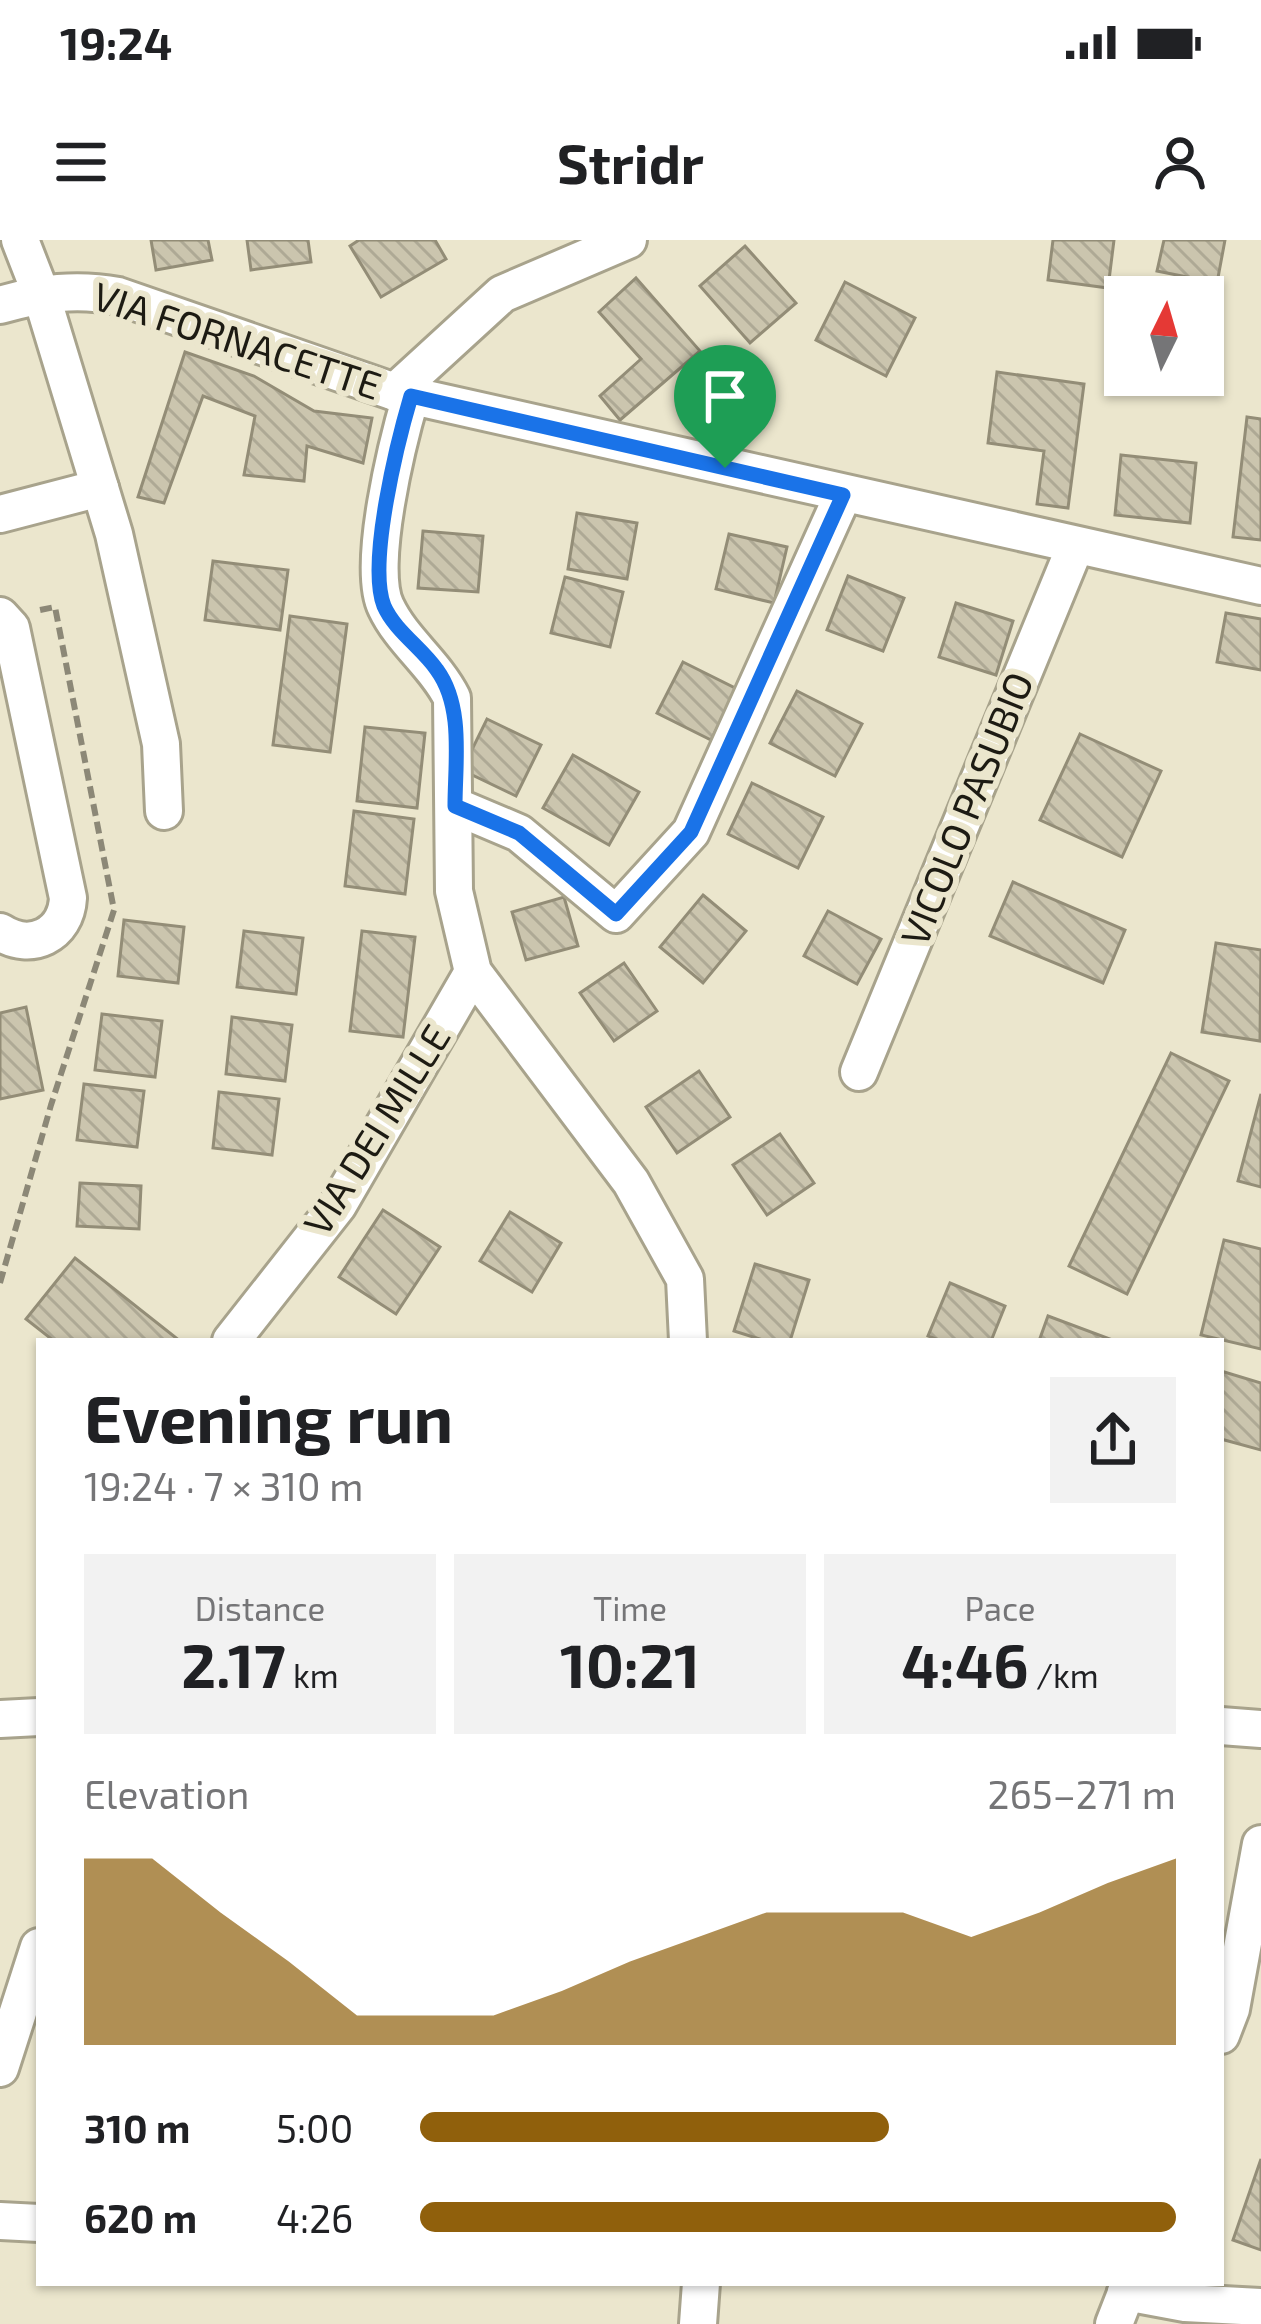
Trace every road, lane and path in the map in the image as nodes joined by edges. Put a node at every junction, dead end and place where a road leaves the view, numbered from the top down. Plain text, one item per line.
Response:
1 (20, 240) edge
2 (628, 240) edge
3 (544, 255) edge
4 (41, 293) junction
5 (0, 305) edge
6 (403, 394) junction
7 (100, 488) junction
8 (843, 495) junction
9 (0, 514) edge
10 (1075, 547) junction
11 (1261, 586) edge
12 (0, 616) edge
13 (455, 806) junction
14 (164, 811) dead end
15 (0, 932) edge
16 (473, 972) junction
17 (859, 1072) dead end
18 (233, 1338) edge
19 (688, 1338) edge
20 (36, 1717) edge
21 (0, 1720) edge
22 (1224, 1726) edge
23 (1261, 1729) edge
24 (1261, 1844) edge
25 (36, 1956) edge
26 (1224, 2027) edge
27 (0, 2068) edge
28 (0, 2221) edge
29 (36, 2223) edge
30 (701, 2286) edge
31 (1123, 2300) edge
32 (1261, 2307) edge
33 (698, 2324) edge

1 - 4 street, VIA FORNACETTE
2 - 3 street
3 - 6 street
4 - 5 street
4 - 6 street, VIA FORNACETTE
4 - 7 street
6 - 8 street, VIA FORNACETTE
6 - 13 street
7 - 9 street
7 - 14 street
8 - 10 street, VIA FORNACETTE
8 - 13 street
10 - 11 street, VIA FORNACETTE
10 - 17 street, VICOLO PASUBIO
12 - 15 street
13 - 16 street
16 - 18 street, VIA DEI MILLE
16 - 19 street
20 - 21 street
22 - 23 street
24 - 26 street
25 - 27 street
28 - 29 street
30 - 33 street
31 - 32 street

